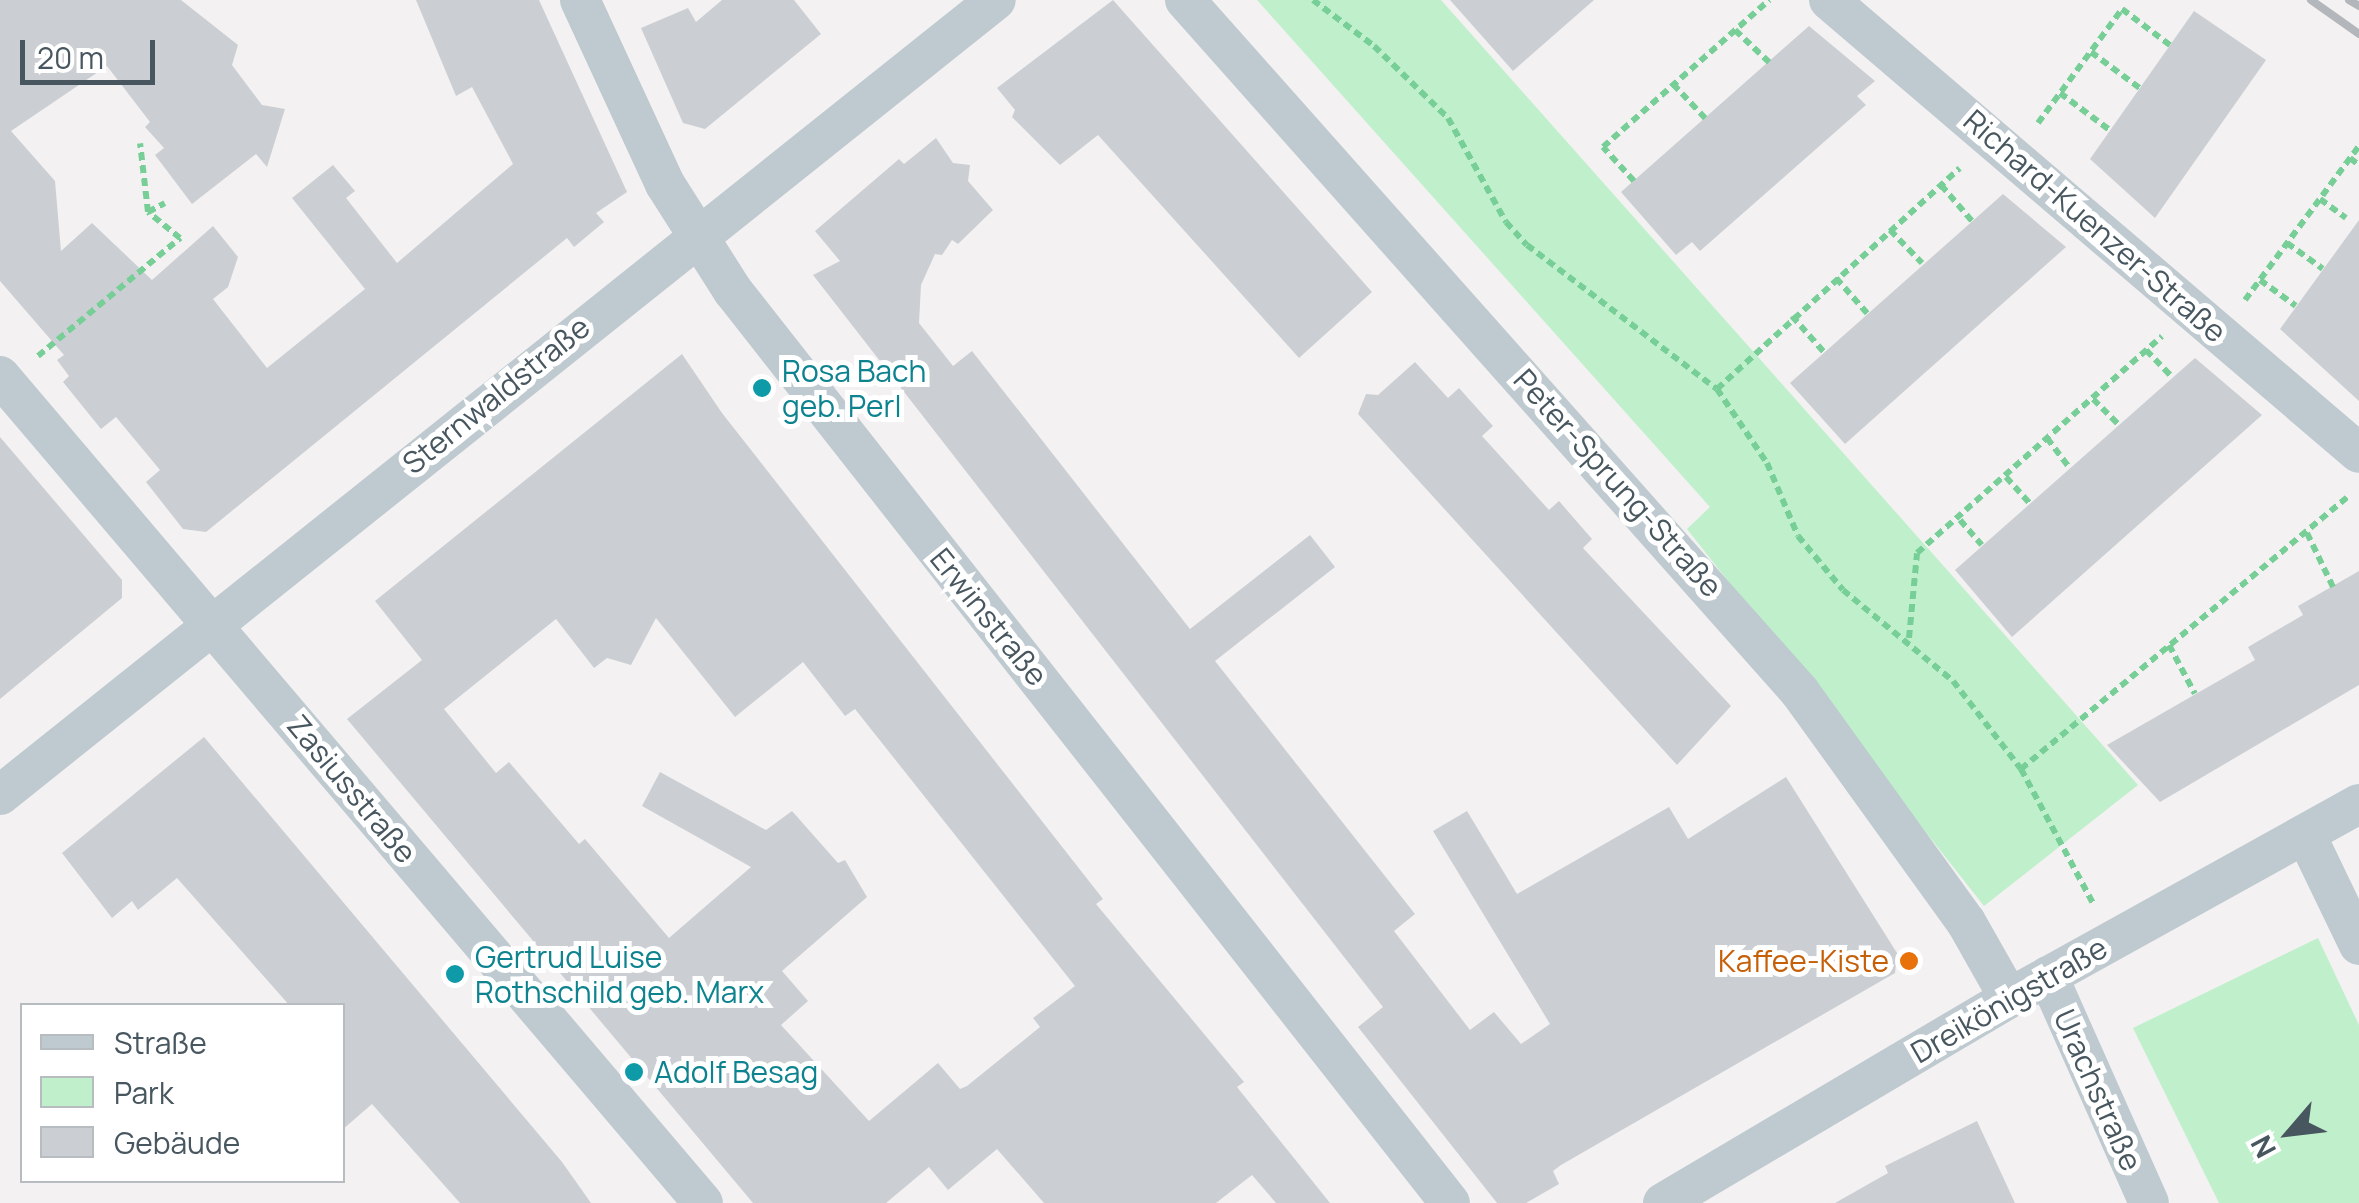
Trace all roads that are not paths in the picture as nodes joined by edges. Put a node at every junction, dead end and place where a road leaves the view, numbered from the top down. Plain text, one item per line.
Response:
1 (580, 0) edge
2 (996, 0) edge
3 (1185, 0) edge
4 (1829, 0) edge
5 (695, 237) junction
6 (3, 379) edge
7 (2359, 454) edge
8 (215, 627) junction
9 (0, 794) edge
10 (2359, 804) edge
11 (2306, 835) junction
12 (2359, 945) edge
13 (2048, 976) junction
14 (2009, 998) junction
15 (703, 1203) edge
16 (1450, 1203) edge
17 (1663, 1203) edge
18 (2149, 1203) edge

1 - 5 street, Erwinstraße
2 - 5 street, Sternwaldstraße
3 - 14 street, Peter-Sprung-Straße
4 - 7 street, Richard-Kuenzer-Straße
5 - 8 street, Sternwaldstraße
5 - 16 street, Erwinstraße
6 - 8 street, Zasiusstraße
8 - 9 street, Sternwaldstraße
8 - 15 street, Zasiusstraße
10 - 11 street, Dreikönigstraße
11 - 12 street
11 - 13 street, Dreikönigstraße
13 - 14 street, Dreikönigstraße
13 - 18 street, Urachstraße
14 - 17 street, Dreikönigstraße

